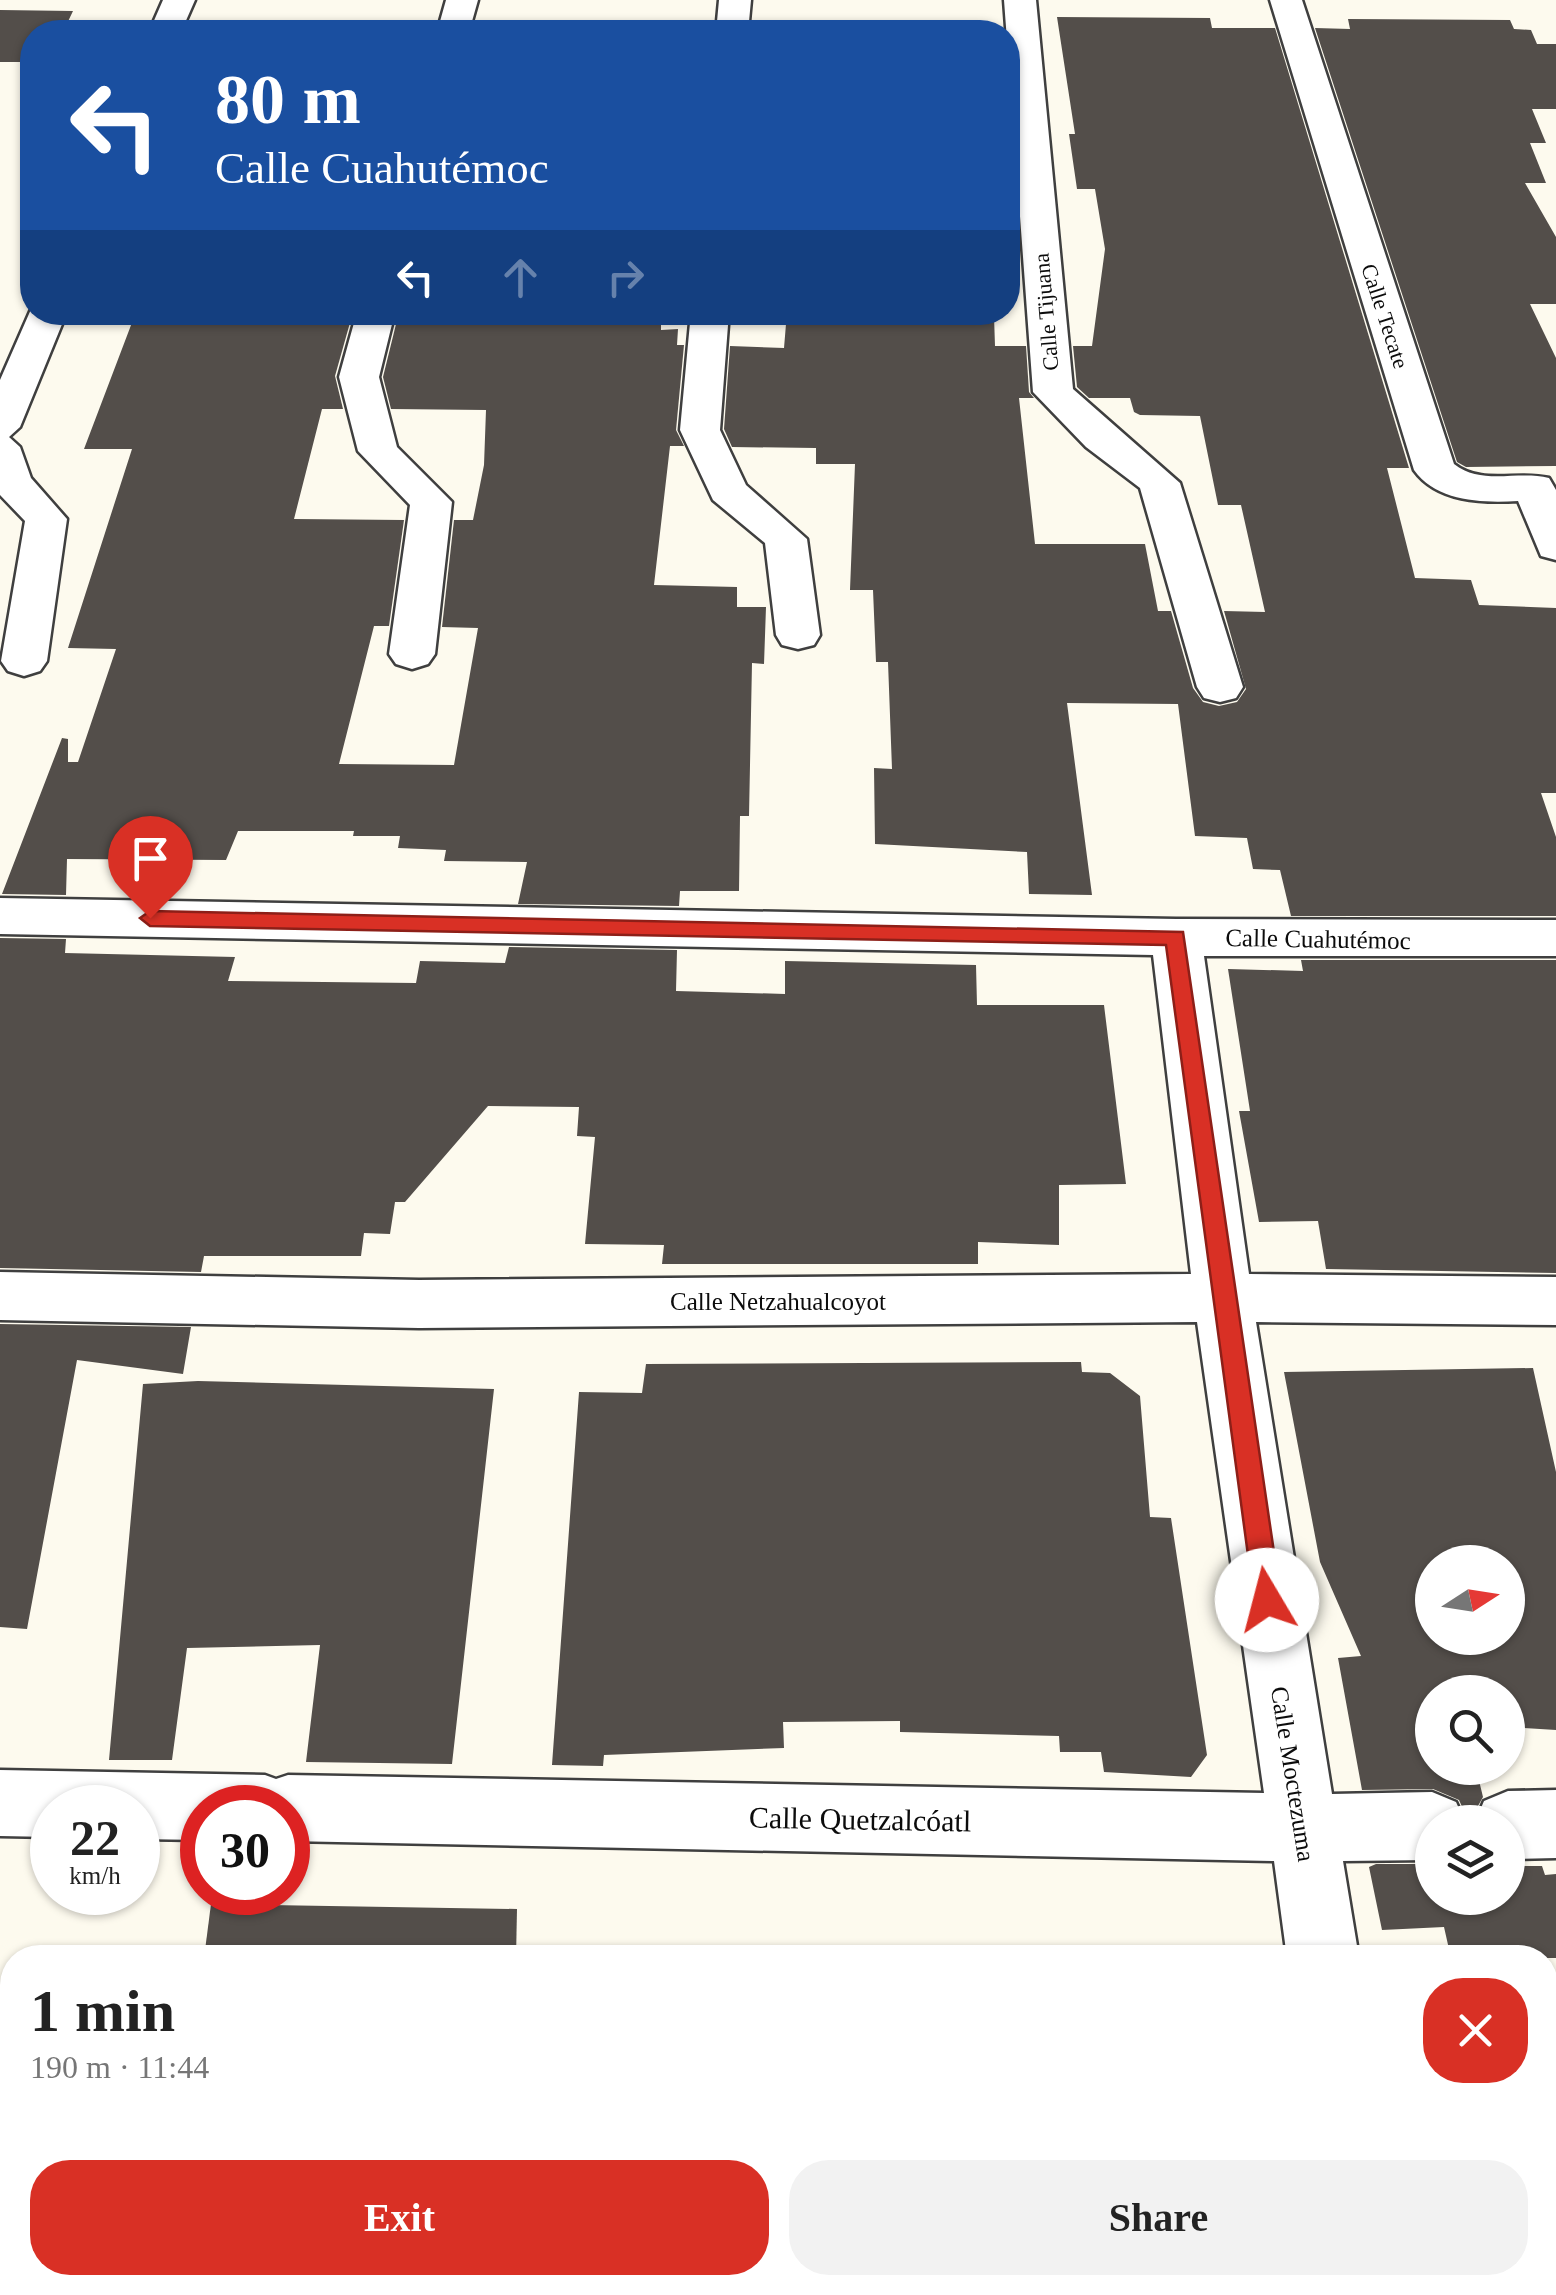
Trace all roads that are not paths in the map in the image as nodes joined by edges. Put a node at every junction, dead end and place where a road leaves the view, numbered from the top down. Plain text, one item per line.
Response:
1 (1020, 0) edge
2 (1286, 0) edge
3 (43, 325) edge
4 (373, 325) edge
5 (709, 325) edge
6 (0, 427) edge
7 (0, 448) edge
8 (1556, 547) edge
9 (798, 635) dead end
10 (412, 654) dead end
11 (24, 661) dead end
12 (1220, 687) dead end
13 (0, 916) edge
14 (1176, 937) junction
15 (1556, 938) edge
16 (0, 1296) edge
17 (1223, 1298) junction
18 (1556, 1301) edge
19 (0, 1803) edge
20 (180, 1806) edge
21 (310, 1808) edge
22 (1525, 1824) edge
23 (1556, 1824) edge
24 (1415, 1826) edge
25 (1300, 1828) junction
26 (1321, 1945) edge

1 - 12 street, Calle Tijuana
2 - 8 street, Calle Tecate
3 - 6 street
4 - 10 street
5 - 9 street
7 - 11 street
13 - 14 street, Calle Cuahutémoc
14 - 15 street, Calle Cuahutémoc
14 - 17 street, Calle Moctezuma
16 - 17 street, Calle Netzahualcoyot
17 - 18 street, Calle Netzahualcoyot
17 - 25 street, Calle Moctezuma
19 - 20 street
21 - 25 street, Calle Quetzalcóatl
22 - 23 street
24 - 25 street, Calle Quetzalcóatl
25 - 26 street, Calle Moctezuma

